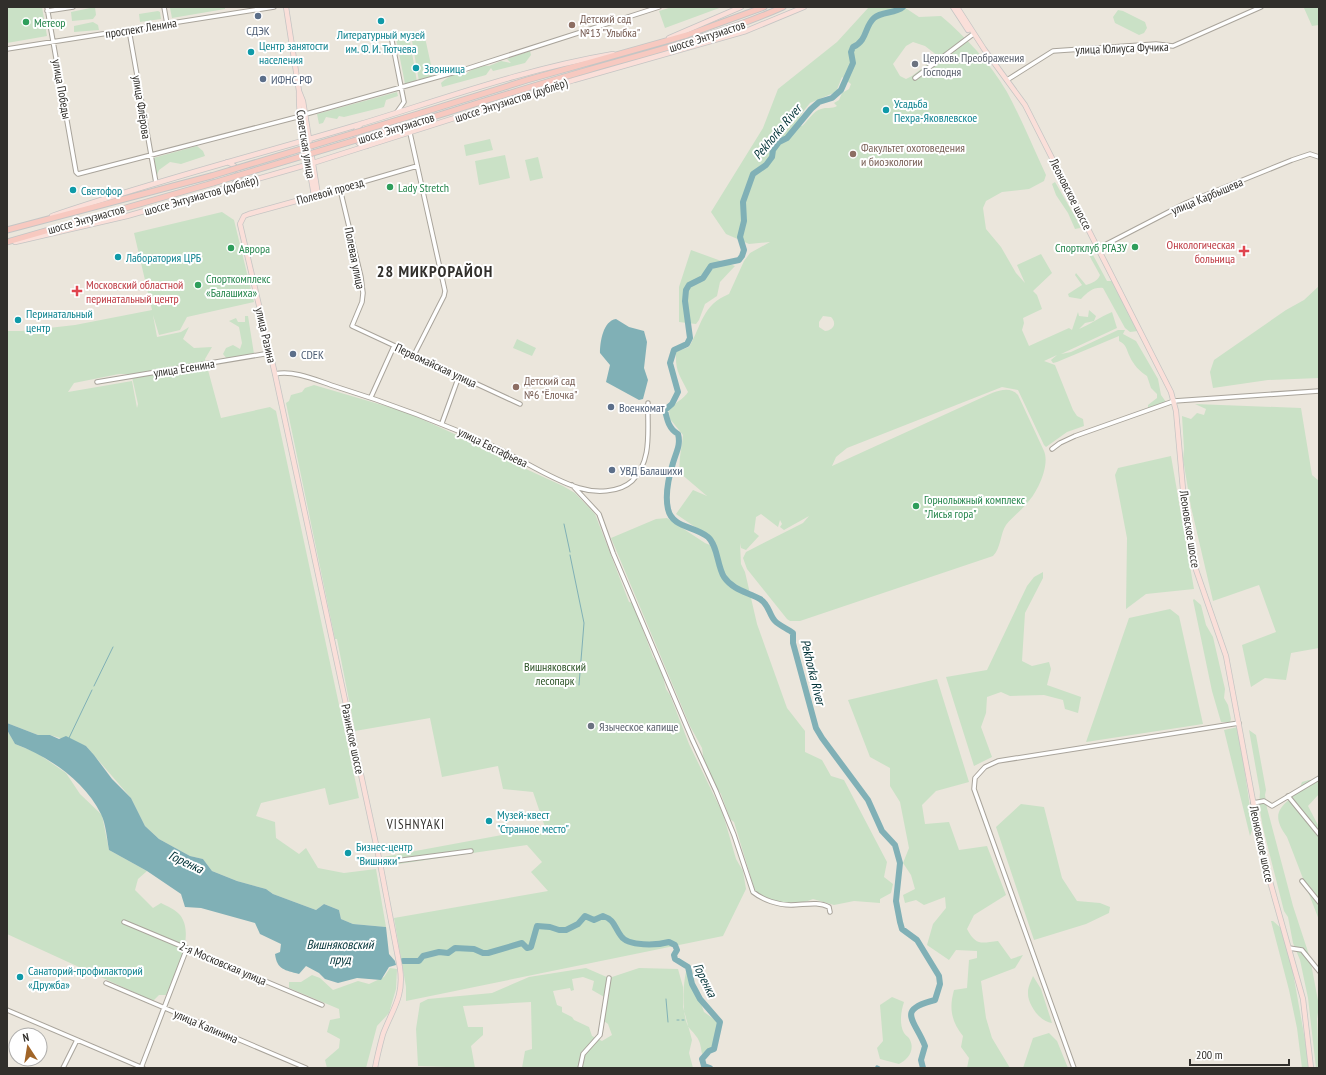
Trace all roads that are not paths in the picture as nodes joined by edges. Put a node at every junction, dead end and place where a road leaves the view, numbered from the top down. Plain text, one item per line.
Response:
1 (73, 7) edge
2 (164, 7) edge
3 (274, 7) edge
4 (286, 7) edge
5 (659, 7) edge
6 (742, 7) edge
7 (764, 7) edge
8 (783, 7) edge
9 (804, 7) edge
10 (953, 7) edge
11 (957, 7) edge
12 (1261, 7) edge
13 (47, 9) edge
14 (167, 24) junction
15 (130, 30) junction
16 (972, 35) junction
17 (392, 41) dead end
18 (54, 42) junction
19 (654, 44) junction
20 (984, 48) junction
21 (7, 49) edge
22 (631, 51) junction
23 (655, 57) junction
24 (610, 64) junction
25 (914, 78) dead end
26 (1007, 80) junction
27 (401, 88) junction
28 (404, 102) junction
29 (416, 107) junction
30 (396, 113) junction
31 (303, 115) junction
32 (364, 123) junction
33 (410, 133) junction
34 (310, 139) junction
35 (304, 141) junction
36 (368, 146) junction
37 (150, 156) junction
38 (1319, 157) edge
39 (227, 162) junction
40 (311, 164) junction
41 (417, 166) junction
42 (156, 183) junction
43 (231, 186) junction
44 (340, 188) junction
45 (316, 196) junction
46 (244, 216) joint
47 (30, 224) junction
48 (9, 229) edge
49 (7, 242) edge
50 (1099, 248) junction
51 (352, 326) joint
52 (394, 346) junction
53 (270, 353) junction
54 (414, 355) junction
55 (275, 374) junction
56 (459, 376) junction
57 (97, 382) dead end
58 (1319, 391) edge
59 (371, 397) junction
60 (1174, 401) junction
61 (648, 403) dead end
62 (520, 404) dead end
63 (282, 409) joint
64 (442, 423) junction
65 (1052, 449) dead end
66 (572, 485) junction
67 (1239, 723) junction
68 (1319, 778) edge
69 (1288, 796) junction
70 (1253, 803) junction
71 (1319, 834) edge
72 (471, 851) dead end
73 (380, 863) junction
74 (1302, 881) dead end
75 (1319, 902) edge
76 (830, 912) dead end
77 (124, 922) dead end
78 (187, 948) junction
79 (1290, 948) junction
80 (1319, 971) edge
81 (609, 978) dead end
82 (106, 983) dead end
83 (322, 1005) dead end
84 (164, 1008) junction
85 (7, 1010) edge
86 (77, 1040) junction
87 (63, 1068) edge
88 (142, 1068) edge
89 (306, 1068) edge
90 (375, 1068) edge
91 (580, 1068) edge
92 (1074, 1068) edge
93 (1311, 1068) edge

1 - 13 street
2 - 14 street
3 - 14 street, проспект Ленина
4 - 31 main road, Советская улица
5 - 27 street
6 - 19 main road
7 - 19 highway, шоссе Энтузиастов
8 - 24 highway, шоссе Энтузиастов
9 - 23 main road, шоссе Энтузиастов (дублёр)
10 - 16 main road, Леоновское шоссе
11 - 20 main road, Леоновское шоссе
12 - 26 street, улица Юлиуса Фучика
13 - 18 street, улица Победы
14 - 15 street, проспект Ленина
15 - 18 street, проспект Ленина
15 - 37 street, улица Флёрова
16 - 20 main road, Леоновское шоссе
16 - 25 street
17 - 27 street
18 - 21 street, проспект Ленина
18 - 37 street, улица Победы
19 - 22 highway, шоссе Энтузиастов
20 - 26 main road, Леоновское шоссе
22 - 29 main road, шоссе Энтузиастов (дублёр)
22 - 47 highway, шоссе Энтузиастов, bridge
23 - 24 main road
23 - 33 main road, шоссе Энтузиастов (дублёр)
24 - 49 highway, шоссе Энтузиастов, bridge
26 - 50 main road, Леоновское шоссе
27 - 28 street
27 - 31 street
28 - 29 street
28 - 30 street
29 - 30 main road, шоссе Энтузиастов (дублёр)
30 - 32 main road, шоссе Энтузиастов (дублёр)
31 - 34 main road, Советская улица
31 - 35 main road, Советская улица
31 - 37 street
32 - 34 main road, шоссе Энтузиастов (дублёр)
32 - 36 main road
33 - 36 main road, шоссе Энтузиастов (дублёр)
33 - 41 street
34 - 35 main road, шоссе Энтузиастов (дублёр)
34 - 40 main road, Советская улица
35 - 39 main road, шоссе Энтузиастов (дублёр)
35 - 40 main road, Советская улица
36 - 40 main road, шоссе Энтузиастов (дублёр)
37 - 42 street, улица Флёрова
38 - 50 street, улица Карбышева
39 - 42 main road, шоссе Энтузиастов (дублёр)
39 - 43 main road
40 - 43 main road, шоссе Энтузиастов (дублёр)
40 - 45 main road, Советская улица
41 - 44 street, Полевой проезд
41 - 54 street
42 - 47 main road, шоссе Энтузиастов (дублёр)
43 - 49 main road, шоссе Энтузиастов (дублёр)
44 - 45 street, Полевой проезд
44 - 51 street, Полевая улица
45 - 46 main road, Полевой проезд
46 - 53 main road, улица Разина
47 - 48 highway, шоссе Энтузиастов
50 - 60 main road, Леоновское шоссе
51 - 52 street, Первомайская улица
52 - 54 street, Первомайская улица
52 - 59 street
53 - 55 main road, улица Разина
53 - 57 street, улица Есенина
54 - 56 street, Первомайская улица
55 - 59 street, улица Евстафьева
55 - 63 main road, улица Разина
56 - 62 street, Первомайская улица
56 - 64 street
58 - 60 street
59 - 64 street, улица Евстафьева
60 - 65 street
60 - 67 main road, Леоновское шоссе
61 - 66 street, улица Евстафьева
63 - 73 main road, Разинское шоссе
64 - 66 street, улица Евстафьева
66 - 76 street
67 - 70 main road, Леоновское шоссе
67 - 92 street
68 - 69 street
69 - 70 street
69 - 71 street
70 - 79 main road, Леоновское шоссе
72 - 73 street
73 - 90 main road, Разинское шоссе
74 - 75 street
77 - 78 street, 2-я Московская улица
78 - 83 street, 2-я Московская улица
78 - 84 street
79 - 80 street
79 - 93 main road, Леоновское шоссе
81 - 91 street
82 - 84 street, улица Калинина
84 - 88 street
84 - 89 street, улица Калинина
85 - 86 street
86 - 87 street
86 - 88 street

